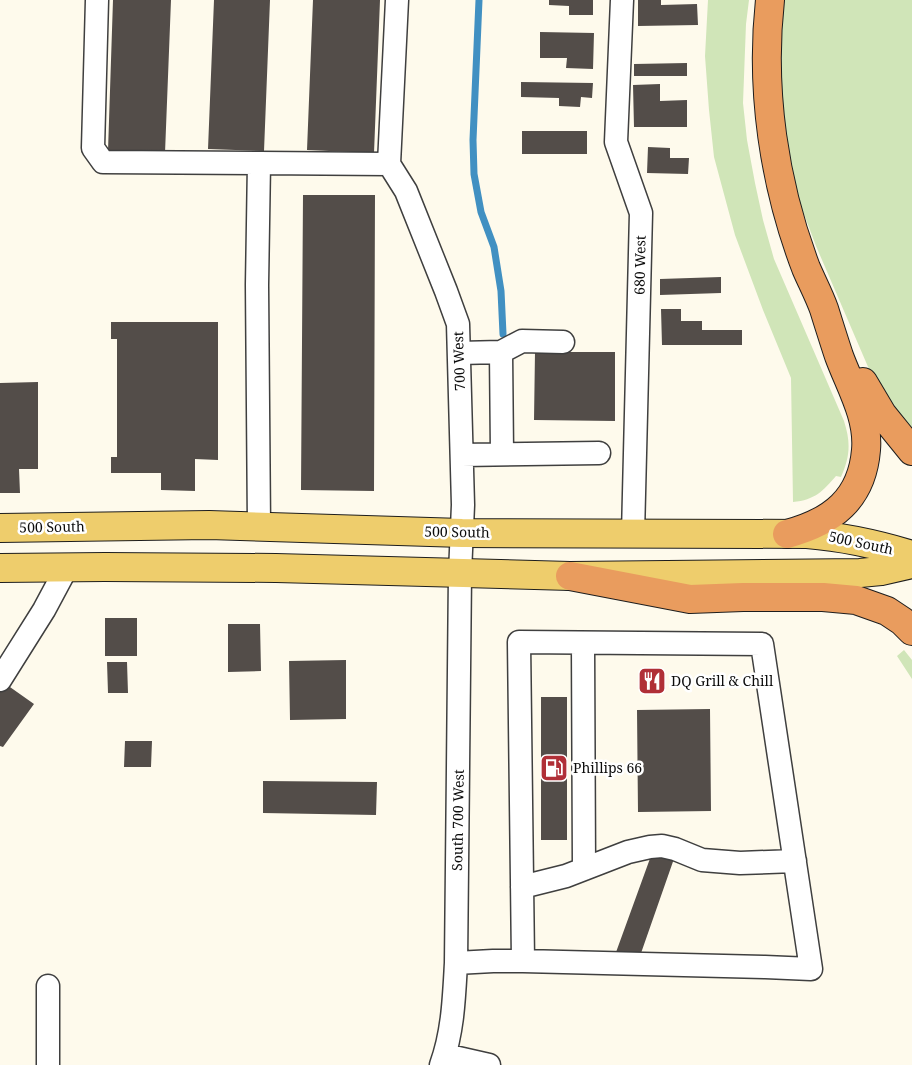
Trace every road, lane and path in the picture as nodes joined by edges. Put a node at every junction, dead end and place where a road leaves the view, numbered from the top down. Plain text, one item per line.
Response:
1 (97, 0) edge
2 (397, 0) edge
3 (622, 0) edge
4 (770, 0) edge
5 (259, 163) junction
6 (389, 164) junction
7 (823, 308) junction
8 (563, 342) dead end
9 (501, 352) junction
10 (459, 353) junction
11 (912, 451) edge
12 (599, 453) dead end
13 (502, 454) junction
14 (462, 455) junction
15 (259, 526) junction
16 (0, 528) edge
17 (462, 533) junction
18 (633, 534) junction
19 (787, 534) junction
20 (912, 555) edge
21 (912, 564) edge
22 (67, 567) junction
23 (0, 568) edge
24 (460, 573) junction
25 (570, 576) junction
26 (912, 631) edge
27 (583, 643) junction
28 (0, 680) edge
29 (795, 861) junction
30 (584, 869) junction
31 (522, 887) junction
32 (523, 961) junction
33 (456, 963) junction
34 (48, 986) dead end
35 (443, 1060) edge
36 (48, 1065) edge
37 (489, 1065) edge

1 - 5 street
2 - 6 street
3 - 18 street, 680 West
4 - 7 highway
5 - 6 street
5 - 15 street
6 - 10 street, 700 West
7 - 11 highway
7 - 19 highway
8 - 9 street
9 - 10 street
9 - 13 street
10 - 14 street, 700 West
12 - 13 street
13 - 14 street
14 - 17 street, 700 West
15 - 16 main road, 500 South
15 - 17 main road, 500 South
17 - 18 main road, 500 South
17 - 24 street, 700 West
18 - 19 main road, 500 South
19 - 20 main road, 500 South
21 - 25 main road, 500 South
22 - 23 main road, 500 South
22 - 24 main road, 500 South
22 - 28 street
24 - 25 main road, 500 South
24 - 33 street, South 700 West
25 - 26 highway
27 - 29 street
27 - 30 street
27 - 31 street
29 - 30 street
29 - 32 street
30 - 31 street
31 - 32 street
32 - 33 street
33 - 35 street, South 700 West
34 - 36 street
35 - 37 street

